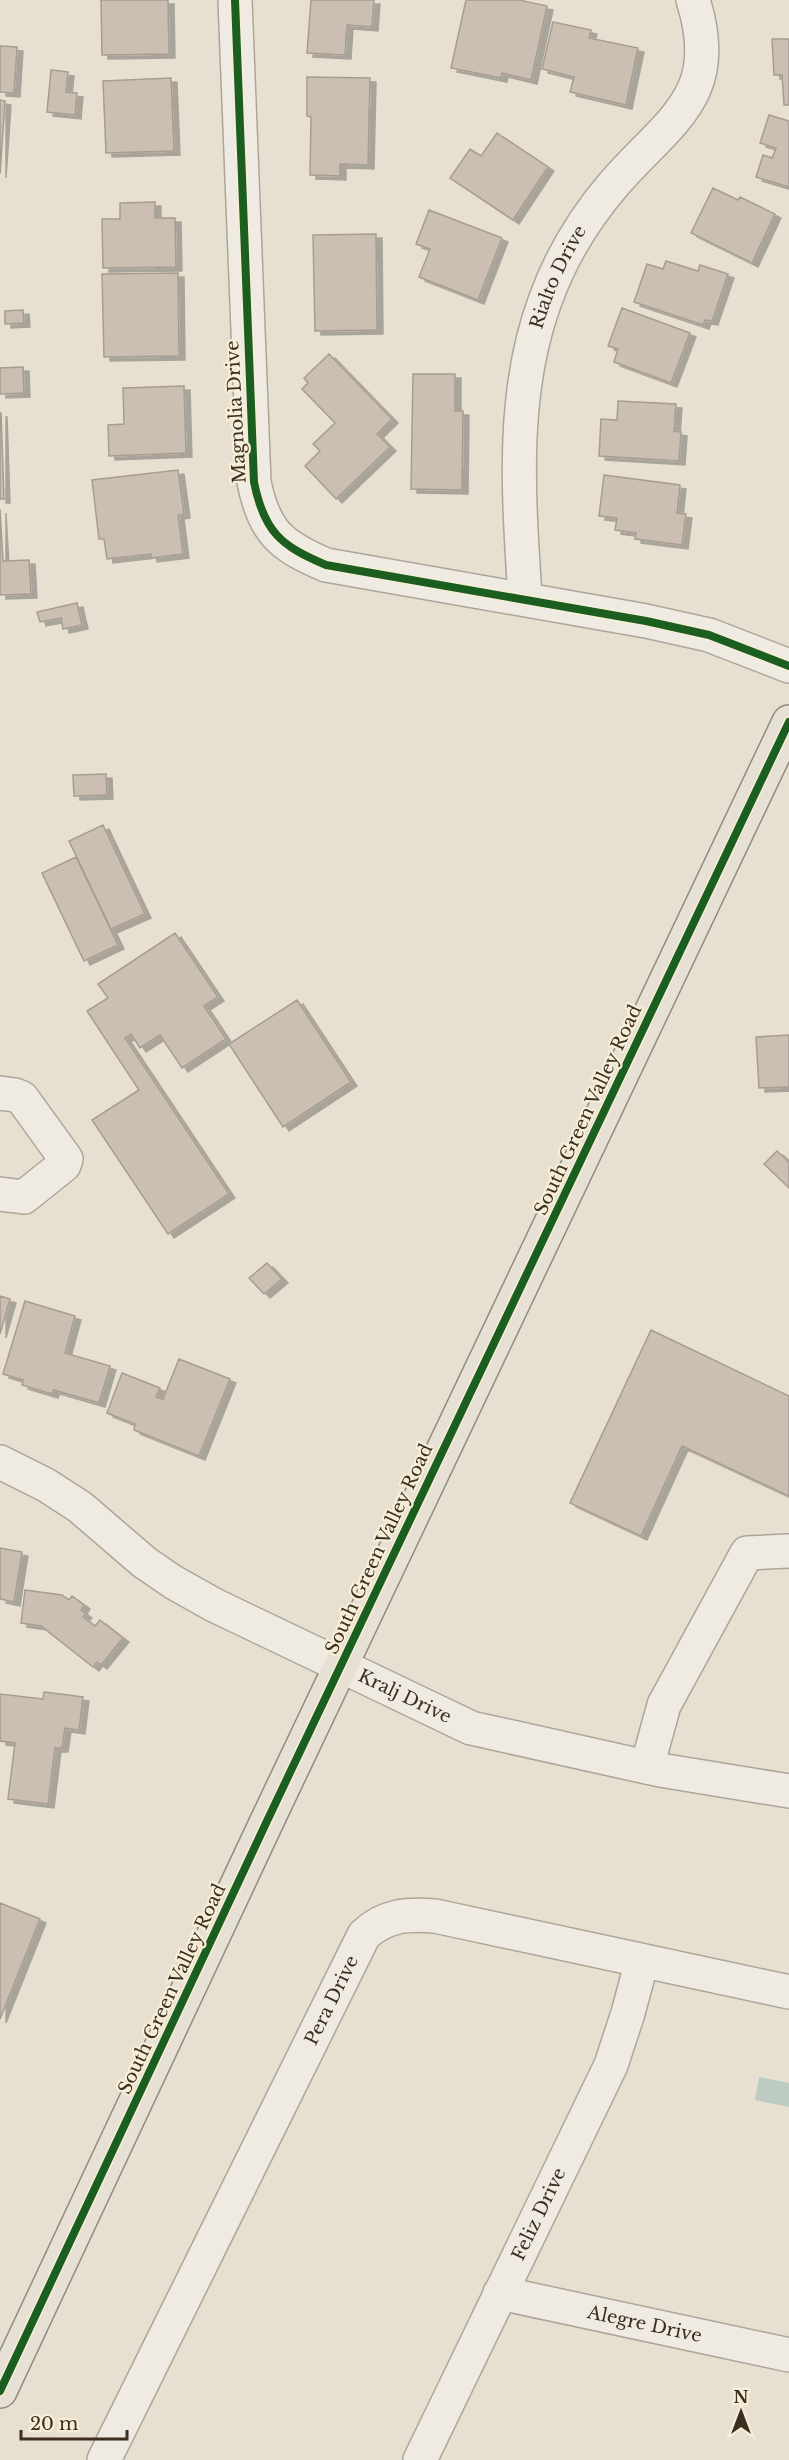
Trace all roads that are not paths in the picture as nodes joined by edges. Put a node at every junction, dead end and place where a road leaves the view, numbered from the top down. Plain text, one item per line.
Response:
1 (235, 0) edge
2 (693, 0) edge
3 (525, 598) junction
4 (789, 666) edge
5 (789, 722) edge
6 (0, 1093) edge
7 (0, 1194) edge
8 (0, 1462) edge
9 (789, 1551) edge
10 (342, 1665) junction
11 (647, 1767) junction
12 (789, 1790) edge
13 (642, 1961) junction
14 (789, 1992) edge
15 (500, 2293) junction
16 (789, 2355) edge
17 (0, 2391) edge
18 (104, 2460) edge
19 (420, 2460) edge

1 - 3 street, Magnolia Drive
2 - 3 street, Rialto Drive
3 - 4 street, Magnolia Drive
5 - 10 main road, South Green Valley Road
6 - 7 street
8 - 10 street, Kralj Drive
9 - 11 street
10 - 11 street, Kralj Drive
10 - 17 main road, South Green Valley Road
11 - 12 street, Kralj Drive
13 - 14 street, Pera Drive
13 - 15 street, Feliz Drive
13 - 18 street, Pera Drive
15 - 16 street, Alegre Drive
15 - 19 street, Feliz Drive

